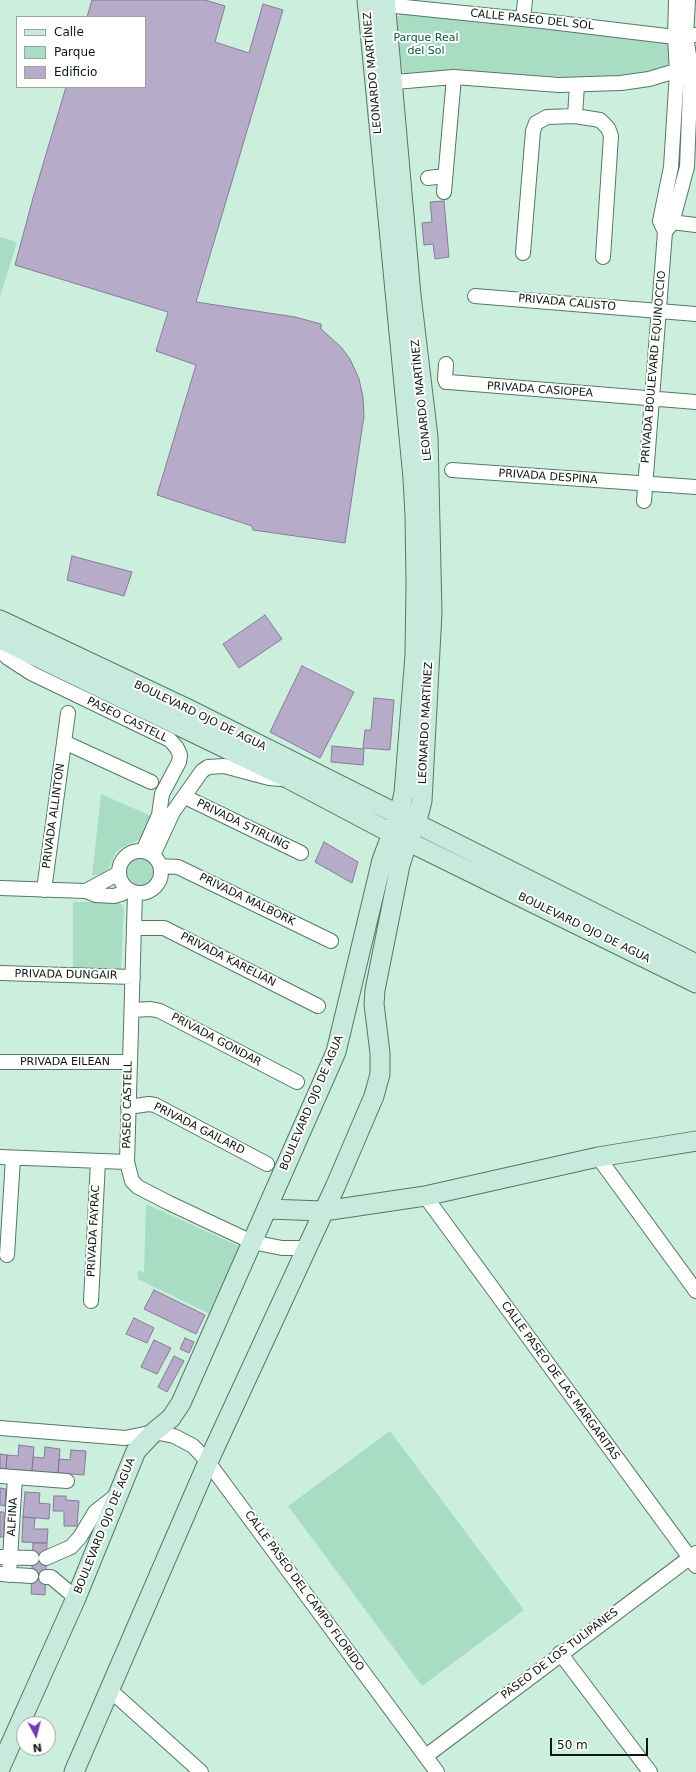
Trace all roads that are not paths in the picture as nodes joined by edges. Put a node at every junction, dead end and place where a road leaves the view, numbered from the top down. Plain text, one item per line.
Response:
1 (524, 0) edge
2 (676, 0) edge
3 (688, 0) edge
4 (367, 2) edge
5 (386, 2) edge
6 (523, 19) junction
7 (686, 36) edge
8 (694, 66) edge
9 (677, 72) junction
10 (454, 77) junction
11 (384, 83) junction
12 (577, 85) junction
13 (575, 116) junction
14 (445, 176) junction
15 (428, 178) dead end
16 (444, 192) dead end
17 (666, 225) junction
18 (696, 225) edge
19 (522, 253) dead end
20 (602, 257) dead end
21 (403, 296) junction
22 (475, 296) dead end
23 (659, 311) junction
24 (696, 314) edge
25 (446, 364) dead end
26 (652, 398) junction
27 (696, 402) edge
28 (452, 470) dead end
29 (645, 484) junction
30 (696, 488) edge
31 (644, 501) dead end
32 (431, 547) junction
33 (415, 567) junction
34 (432, 592) junction
35 (0, 620) edge
36 (0, 639) edge
37 (0, 650) edge
38 (68, 713) dead end
39 (64, 742) junction
40 (289, 779) junction
41 (151, 782) dead end
42 (185, 797) junction
43 (399, 815) junction
44 (405, 832) junction
45 (301, 853) dead end
46 (152, 857) junction
47 (119, 873) junction
48 (0, 888) edge
49 (44, 890) junction
50 (86, 892) junction
51 (132, 892) junction
52 (135, 928) junction
53 (331, 941) dead end
54 (696, 964) edge
55 (0, 973) edge
56 (133, 977) junction
57 (696, 983) edge
58 (318, 1006) dead end
59 (132, 1010) junction
60 (0, 1062) edge
61 (129, 1062) junction
62 (298, 1082) dead end
63 (128, 1108) junction
64 (696, 1141) edge
65 (7, 1157) edge
66 (598, 1157) junction
67 (98, 1161) junction
68 (127, 1162) junction
69 (267, 1164) dead end
70 (425, 1196) junction
71 (267, 1209) junction
72 (324, 1211) junction
73 (252, 1242) junction
74 (307, 1248) junction
75 (7, 1255) dead end
76 (696, 1291) edge
77 (91, 1301) dead end
78 (0, 1428) edge
79 (154, 1432) junction
80 (208, 1462) junction
81 (0, 1476) edge
82 (15, 1477) junction
83 (67, 1481) dead end
84 (118, 1494) junction
85 (5, 1557) edge
86 (32, 1558) dead end
87 (694, 1559) edge
88 (5, 1574) edge
89 (31, 1576) dead end
90 (76, 1598) junction
91 (560, 1653) junction
92 (110, 1690) junction
93 (426, 1756) junction
94 (0, 1768) edge
95 (74, 1772) edge
96 (201, 1772) edge
97 (438, 1772) edge
98 (650, 1772) edge

1 - 6 street
2 - 7 street
3 - 7 street
4 - 5 street, CALLE PASEO DEL SOL
4 - 11 main road, LEONARDO MARTÍNEZ
5 - 6 street, CALLE PASEO DEL SOL
5 - 11 main road, LEONARDO MARTÍNEZ
6 - 7 street, CALLE PASEO DEL SOL
7 - 8 street, PRIVADA BOULEVARD EQUINOCCIO
7 - 9 street, PRIVADA BOULEVARD EQUINOCCIO
8 - 9 street
8 - 17 street, PRIVADA BOULEVARD EQUINOCCIO
9 - 12 street
9 - 17 street, PRIVADA BOULEVARD EQUINOCCIO
10 - 11 street
10 - 12 street
10 - 14 street
11 - 21 main road, LEONARDO MARTÍNEZ
12 - 13 street
13 - 19 street
13 - 20 street
14 - 15 street
14 - 16 street
17 - 18 street
17 - 23 street, PRIVADA BOULEVARD EQUINOCCIO
21 - 32 main road, LEONARDO MARTÍNEZ
21 - 33 main road, LEONARDO MARTÍNEZ
22 - 23 street, PRIVADA CALISTO
23 - 24 street, PRIVADA CALISTO
23 - 26 street, PRIVADA BOULEVARD EQUINOCCIO
25 - 26 street, PRIVADA CASIOPEA
26 - 27 street
26 - 29 street, PRIVADA BOULEVARD EQUINOCCIO
28 - 29 street, PRIVADA DESPINA
29 - 30 street, PRIVADA DESPINA
29 - 31 street, PRIVADA BOULEVARD EQUINOCCIO
32 - 33 main road
32 - 34 main road, LEONARDO MARTÍNEZ
33 - 34 main road
33 - 43 main road, LEONARDO MARTÍNEZ
34 - 44 main road, LEONARDO MARTÍNEZ
35 - 43 main road, BOULEVARD OJO DE AGUA
36 - 40 main road, BOULEVARD OJO DE AGUA
37 - 46 street, PASEO CASTELL
38 - 39 street, PRIVADA ALLINTON
39 - 41 street
39 - 49 street, PRIVADA ALLINTON
40 - 42 street
40 - 44 main road, BOULEVARD OJO DE AGUA
42 - 45 street, PRIVADA STIRLING
42 - 46 street
43 - 44 main road, BOULEVARD OJO DE AGUA
44 - 54 main road, BOULEVARD OJO DE AGUA
44 - 57 main road, BOULEVARD OJO DE AGUA
44 - 71 main road, BOULEVARD OJO DE AGUA
44 - 72 main road, BOULEVARD OJO DE AGUA
46 - 47 street
46 - 51 street
46 - 53 street, PRIVADA MALBORK
47 - 50 street
47 - 51 street
48 - 49 street
49 - 50 street
50 - 51 street
51 - 52 street, PASEO CASTELL
52 - 56 street, PASEO CASTELL
52 - 58 street, PRIVADA KARELIAN
55 - 56 street, PRIVADA DUNGAIR
56 - 59 street, PASEO CASTELL
59 - 61 street, PASEO CASTELL
59 - 62 street, PRIVADA GONDAR
60 - 61 street, PRIVADA EILEAN
61 - 63 street, PASEO CASTELL
63 - 68 street, PASEO CASTELL
63 - 69 street, PRIVADA GAILARD
64 - 66 main road
65 - 67 street
65 - 75 street
66 - 70 main road
66 - 76 street
67 - 68 street
67 - 77 street, PRIVADA FAYRAC
68 - 73 street, PASEO CASTELL
70 - 72 main road
70 - 87 street, CALLE PASEO DE LAS MARGARITAS
71 - 72 main road
71 - 73 main road, BOULEVARD OJO DE AGUA
72 - 74 main road, BOULEVARD OJO DE AGUA
73 - 74 street, PASEO CASTELL
73 - 79 main road, BOULEVARD OJO DE AGUA
74 - 80 main road, BOULEVARD OJO DE AGUA
78 - 79 street
79 - 80 street, CALLE PASEO DEL CAMPO FLORIDO
79 - 84 main road, BOULEVARD OJO DE AGUA
80 - 92 main road, BOULEVARD OJO DE AGUA
80 - 93 street, CALLE PASEO DEL CAMPO FLORIDO
81 - 82 street
82 - 83 street
82 - 85 street, ALFINA
84 - 90 main road, BOULEVARD OJO DE AGUA
84 - 90 street
85 - 86 street
85 - 88 street, ALFINA
87 - 91 street, PASEO DE LOS TULIPANES
88 - 89 street
90 - 94 main road, BOULEVARD OJO DE AGUA
91 - 93 street, PASEO DE LOS TULIPANES
91 - 98 street
92 - 95 main road, BOULEVARD OJO DE AGUA
92 - 96 street
93 - 97 street, CALLE PASEO DEL CAMPO FLORIDO

